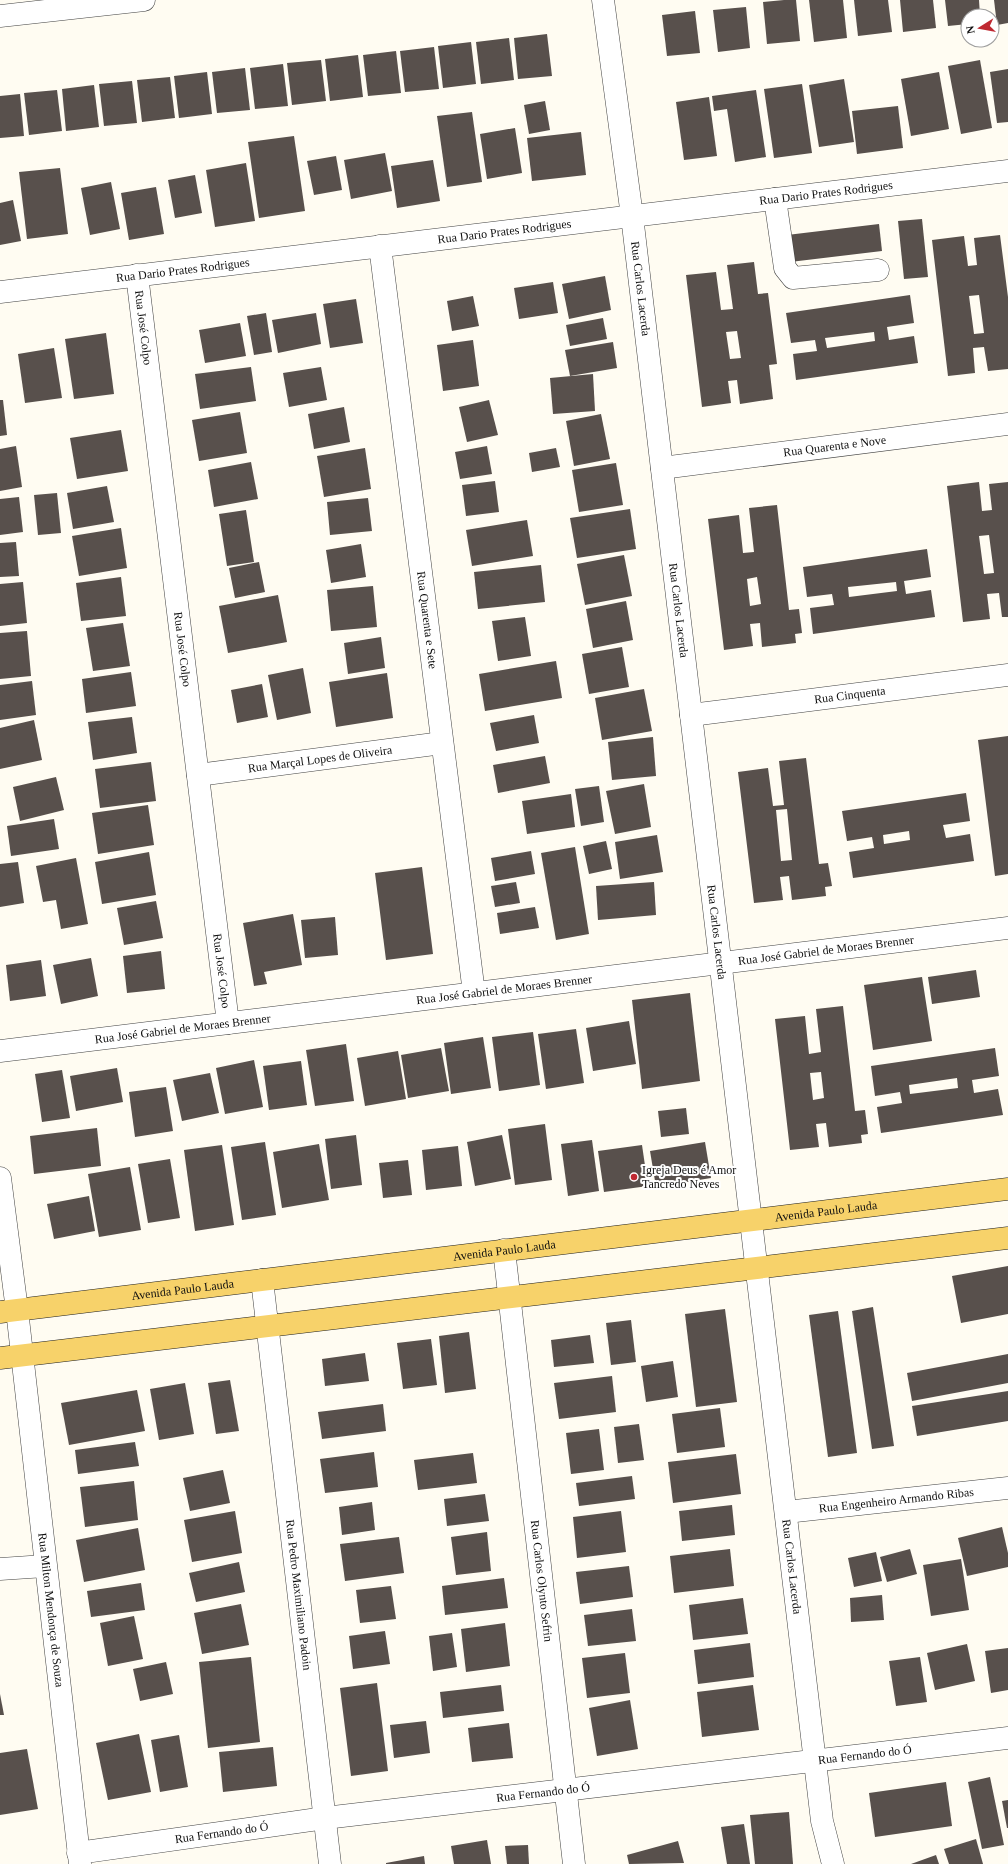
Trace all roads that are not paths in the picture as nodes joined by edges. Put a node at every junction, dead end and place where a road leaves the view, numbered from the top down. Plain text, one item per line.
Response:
1 (144, 0) edge
2 (603, 0) edge
3 (0, 16) edge
4 (1008, 171) edge
5 (775, 199) junction
6 (632, 216) junction
7 (380, 246) junction
8 (878, 270) dead end
9 (137, 275) junction
10 (0, 292) edge
11 (1008, 424) edge
12 (662, 468) junction
13 (1008, 675) edge
14 (691, 715) junction
15 (442, 743) junction
16 (198, 775) junction
17 (1008, 928) edge
18 (720, 963) junction
19 (474, 993) junction
20 (228, 1023) junction
21 (0, 1051) edge
22 (0, 1178) edge
23 (1008, 1189) edge
24 (751, 1220) junction
25 (1008, 1238) edge
26 (504, 1250) junction
27 (757, 1268) junction
28 (262, 1280) junction
29 (509, 1298) junction
30 (8, 1311) edge
31 (268, 1326) junction
32 (22, 1356) junction
33 (0, 1358) edge
34 (1008, 1488) edge
35 (786, 1512) junction
36 (45, 1566) junction
37 (0, 1569) edge
38 (1008, 1738) edge
39 (815, 1761) junction
40 (565, 1790) junction
41 (325, 1818) junction
42 (79, 1858) edge
43 (330, 1864) edge
44 (574, 1864) edge
45 (833, 1864) edge

1 - 3 street
2 - 6 street, Rua Carlos Lacerda
4 - 5 street, Rua Dario Prates Rodrigues
5 - 6 street, Rua Dario Prates Rodrigues
5 - 8 street
6 - 7 street, Rua Dario Prates Rodrigues
6 - 12 street, Rua Carlos Lacerda
7 - 9 street, Rua Dario Prates Rodrigues
7 - 15 street, Rua Quarenta e Sete
9 - 10 street, Rua Dario Prates Rodrigues
9 - 16 street, Rua José Colpo
11 - 12 street, Rua Quarenta e Nove
12 - 14 street, Rua Carlos Lacerda
13 - 14 street, Rua Cinquenta
14 - 18 street, Rua Carlos Lacerda
15 - 16 street, Rua Marçal Lopes de Oliveira
15 - 19 street, Rua Quarenta e Sete
16 - 20 street, Rua José Colpo
17 - 18 street, Rua José Gabriel de Moraes Brenner
18 - 19 street, Rua José Gabriel de Moraes Brenner
18 - 24 street, Rua Carlos Lacerda
19 - 20 street, Rua José Gabriel de Moraes Brenner
20 - 21 street, Rua José Gabriel de Moraes Brenner
22 - 30 street
23 - 24 main road, Avenida Paulo Lauda
24 - 26 main road, Avenida Paulo Lauda
24 - 27 street, Rua Carlos Lacerda
25 - 27 main road
26 - 28 main road, Avenida Paulo Lauda
26 - 29 street, Rua Carlos Olynto Sefrin
27 - 29 main road
27 - 35 street, Rua Carlos Lacerda
28 - 30 main road, Avenida Paulo Lauda
28 - 31 street, Rua Pedro Maximiliano Padoin
29 - 31 main road
29 - 40 street, Rua Carlos Olynto Sefrin
30 - 32 street, Rua Milton Mendonça de Souza
31 - 32 main road
31 - 41 street, Rua Pedro Maximiliano Padoin
32 - 33 main road
32 - 36 street, Rua Milton Mendonça de Souza
34 - 35 street, Rua Engenheiro Armando Ribas
35 - 39 street, Rua Carlos Lacerda
36 - 37 street
36 - 42 street, Rua Milton Mendonça de Souza
38 - 39 street, Rua Fernando do Ó
39 - 40 street, Rua Fernando do Ó
39 - 45 street, Rua Carlos Lacerda
40 - 41 street, Rua Fernando do Ó
40 - 44 street, Rua Carlos Olynto Sefrin
41 - 42 street, Rua Fernando do Ó
41 - 43 street, Rua Pedro Maximiliano Padoin

